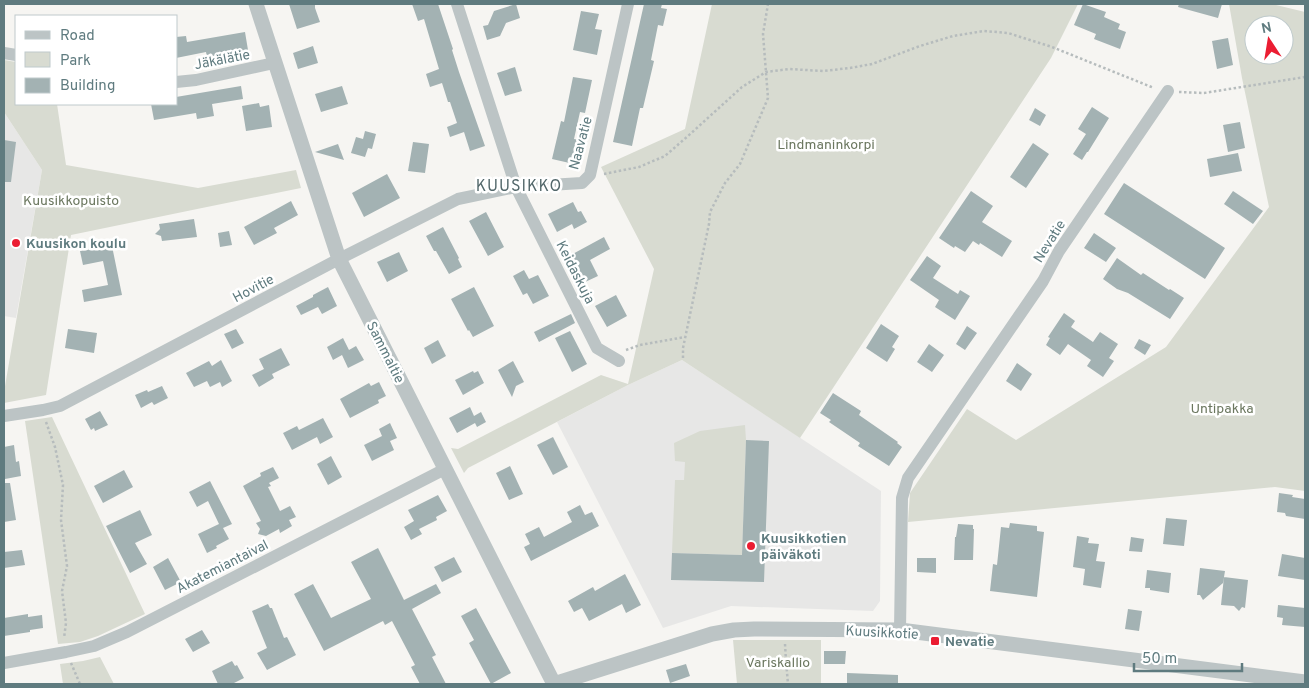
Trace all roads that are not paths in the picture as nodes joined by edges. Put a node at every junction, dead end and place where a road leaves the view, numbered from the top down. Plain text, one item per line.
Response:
1 (256, 4) edge
2 (458, 4) edge
3 (628, 4) edge
4 (274, 63) junction
5 (178, 82) edge
6 (1168, 91) road end
7 (516, 187) junction
8 (339, 259) junction
9 (615, 358) road end
10 (4, 416) edge
11 (445, 469) junction
12 (900, 630) junction
13 (4, 662) edge
14 (1305, 682) edge
15 (554, 684) edge

1 - 4 street, Sammaltie
2 - 7 street
3 - 7 street, Naavatie
4 - 5 street, Jäkälätie
4 - 8 street, Sammaltie
6 - 12 street, Nevatie
7 - 8 street, Hovitie
7 - 9 street, Keidaskuja
8 - 10 street, Hovitie
8 - 11 street, Sammaltie
11 - 13 street, Akatemiantaival
11 - 15 street, Sammaltie
12 - 14 street, Kuusikkotie
12 - 15 street, Kuusikkotie

